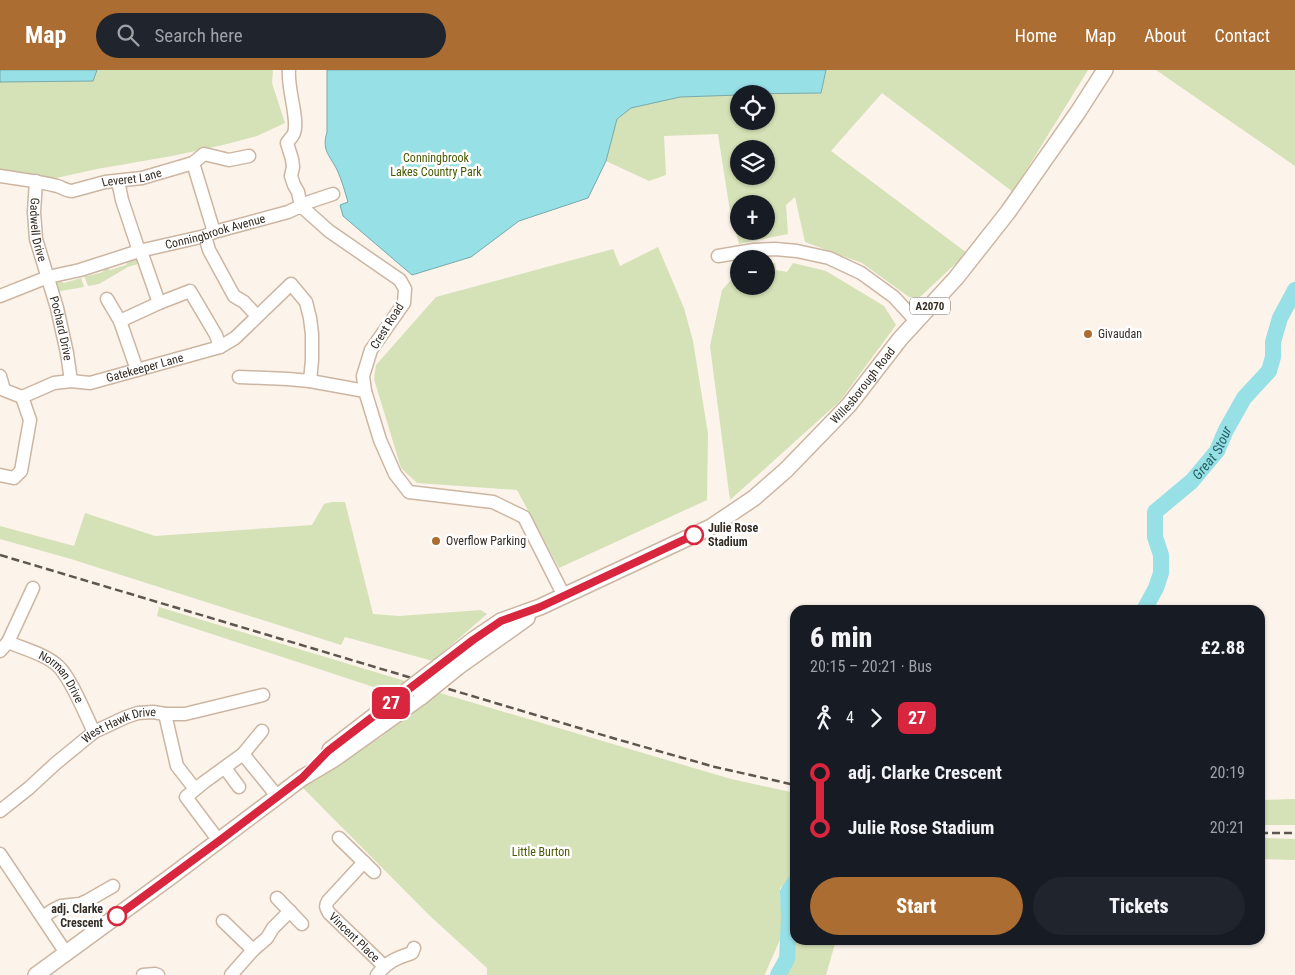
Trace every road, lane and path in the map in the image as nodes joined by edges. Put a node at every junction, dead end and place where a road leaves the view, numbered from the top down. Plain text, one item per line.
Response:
1 (289, 70) edge
2 (1105, 70) edge
3 (249, 156) dead end
4 (194, 162) junction
5 (0, 176) edge
6 (36, 181) junction
7 (118, 181) junction
8 (333, 194) dead end
9 (301, 206) junction
10 (210, 234) junction
11 (139, 251) junction
12 (718, 256) dead end
13 (48, 277) junction
14 (0, 296) edge
15 (107, 299) dead end
16 (159, 303) junction
17 (257, 316) junction
18 (120, 321) junction
19 (916, 321) junction
20 (220, 347) junction
21 (137, 370) junction
22 (0, 376) edge
23 (239, 377) dead end
24 (71, 381) junction
25 (310, 381) junction
26 (365, 391) junction
27 (22, 397) junction
28 (0, 475) edge
29 (33, 588) dead end
30 (564, 596) junction
31 (540, 607) junction
32 (4, 647) edge
33 (414, 693) junction
34 (263, 695) dead end
35 (165, 714) junction
36 (262, 731) dead end
37 (94, 732) junction
38 (243, 754) junction
39 (225, 768) junction
40 (239, 786) dead end
41 (195, 790) junction
42 (277, 796) junction
43 (0, 811) edge
44 (339, 838) dead end
45 (219, 841) junction
46 (0, 854) edge
47 (364, 862) junction
48 (5, 872) edge
49 (374, 872) dead end
50 (113, 886) dead end
51 (277, 898) dead end
52 (290, 911) junction
53 (43, 917) junction
54 (223, 921) dead end
55 (302, 924) dead end
56 (414, 948) dead end
57 (253, 950) junction
58 (66, 953) junction
59 (381, 970) edge
60 (36, 975) edge
61 (143, 975) edge
62 (158, 975) edge
63 (230, 975) edge

1 - 9 street
2 - 19 main road, Willesborough Road / A2070
3 - 4 street, Leveret Lane
4 - 7 street, Leveret Lane
4 - 10 street
5 - 6 street, Leveret Lane
6 - 7 street, Leveret Lane
6 - 13 street, Gadwell Drive
7 - 11 street
8 - 9 street, Conningbrook Avenue
9 - 10 street, Conningbrook Avenue
9 - 26 street, Crest Road
10 - 11 street, Conningbrook Avenue
10 - 17 street
11 - 13 street, Conningbrook Avenue
11 - 16 street
12 - 19 street
13 - 14 street, Conningbrook Avenue
13 - 24 street, Pochard Drive
15 - 18 street
16 - 18 street
16 - 20 street
17 - 20 street, Gatekeeper Lane
17 - 25 street, Gatekeeper Lane
18 - 21 street
19 - 30 main road, Willesborough Road / A2070
20 - 21 street, Gatekeeper Lane
21 - 24 street, Gatekeeper Lane
22 - 27 street
23 - 25 street
24 - 27 street, Gatekeeper Lane
25 - 26 street
26 - 30 street
27 - 28 street
29 - 32 street, Norman Drive
30 - 31 main road, Willesborough Road / A2070
31 - 33 main road, Willesborough Road / A2070, bridge
31 - 33 main road, Willesborough Road / A2070, bridge
32 - 37 street, Norman Drive
33 - 42 main road, Willesborough Road / A2070
34 - 35 street, West Hawk Drive
35 - 37 street, West Hawk Drive
35 - 41 street
36 - 38 street
37 - 43 street, West Hawk Drive
38 - 39 street
38 - 42 street
39 - 40 street
39 - 41 street
41 - 45 street
42 - 45 main road, Willesborough Road / A2070
44 - 47 street
45 - 58 main road, Willesborough Road / A2070
46 - 48 street
47 - 49 street
47 - 59 street, Vincent Place
48 - 53 street
50 - 53 street
51 - 52 street
52 - 55 street
52 - 57 street
53 - 58 street
54 - 57 street
56 - 59 street, Vincent Place
57 - 63 street
58 - 60 main road, Willesborough Road / A2070
61 - 62 street

